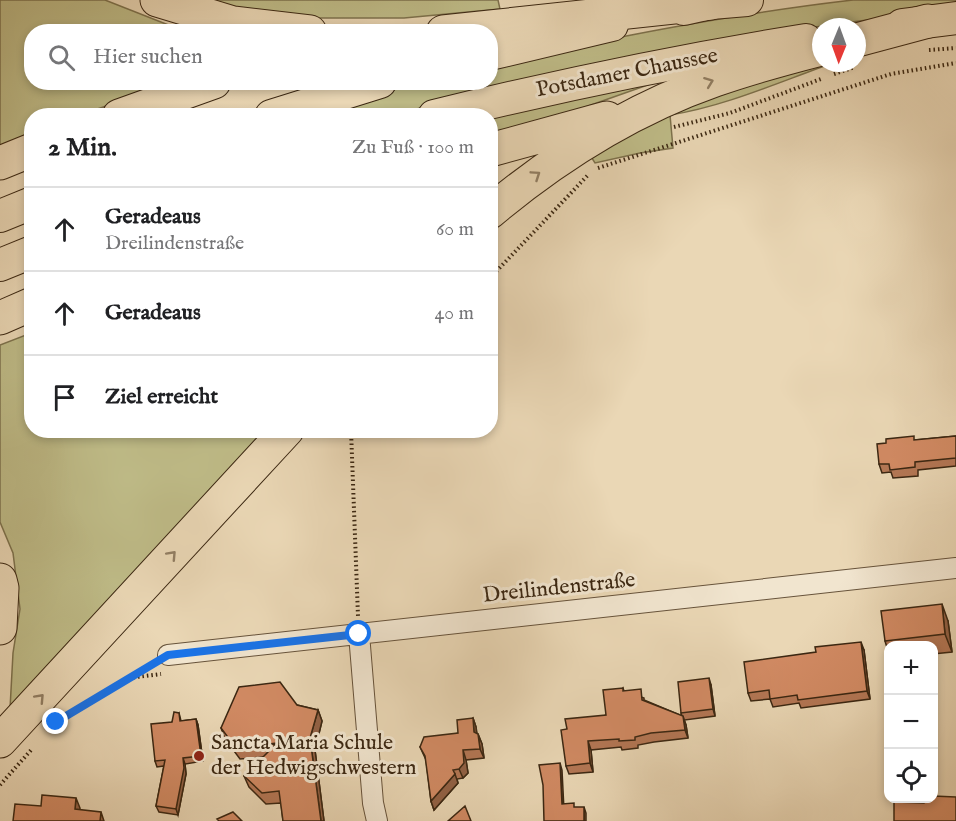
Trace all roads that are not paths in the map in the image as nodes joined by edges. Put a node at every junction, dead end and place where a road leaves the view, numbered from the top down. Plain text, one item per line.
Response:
1 (157, 0) edge
2 (747, 0) edge
3 (711, 3) junction
4 (242, 24) edge
5 (498, 26) edge
6 (937, 30) edge
7 (866, 33) edge
8 (812, 39) edge
9 (866, 51) edge
10 (498, 52) edge
11 (812, 52) edge
12 (191, 90) edge
13 (354, 90) edge
14 (140, 108) edge
15 (297, 108) edge
16 (467, 108) edge
17 (664, 116) junction
18 (498, 148) edge
19 (24, 153) edge
20 (0, 163) edge
21 (498, 205) edge
22 (24, 206) edge
23 (0, 216) edge
24 (24, 255) edge
25 (0, 265) edge
26 (24, 308) edge
27 (0, 318) edge
28 (280, 438) edge
29 (956, 568) edge
30 (0, 580) edge
31 (0, 628) edge
32 (359, 634) junction
33 (168, 655) road end
34 (0, 741) edge
35 (377, 821) edge

1 - 4 highway
2 - 3 main road
3 - 5 highway
3 - 10 main road
6 - 7 main road
6 - 9 highway
8 - 16 main road, Potsdamer Chaussee
17 -> 11 highway
12 - 14 highway
13 - 15 main road
17 - 18 highway
21 -> 17 highway
19 - 20 highway
22 - 23 main road
24 - 25 main road
26 - 27 highway
34 -> 28 highway
29 - 32 street, Dreilindenstraße
30 - 31 highway
32 - 33 street, Dreilindenstraße
32 - 35 street

